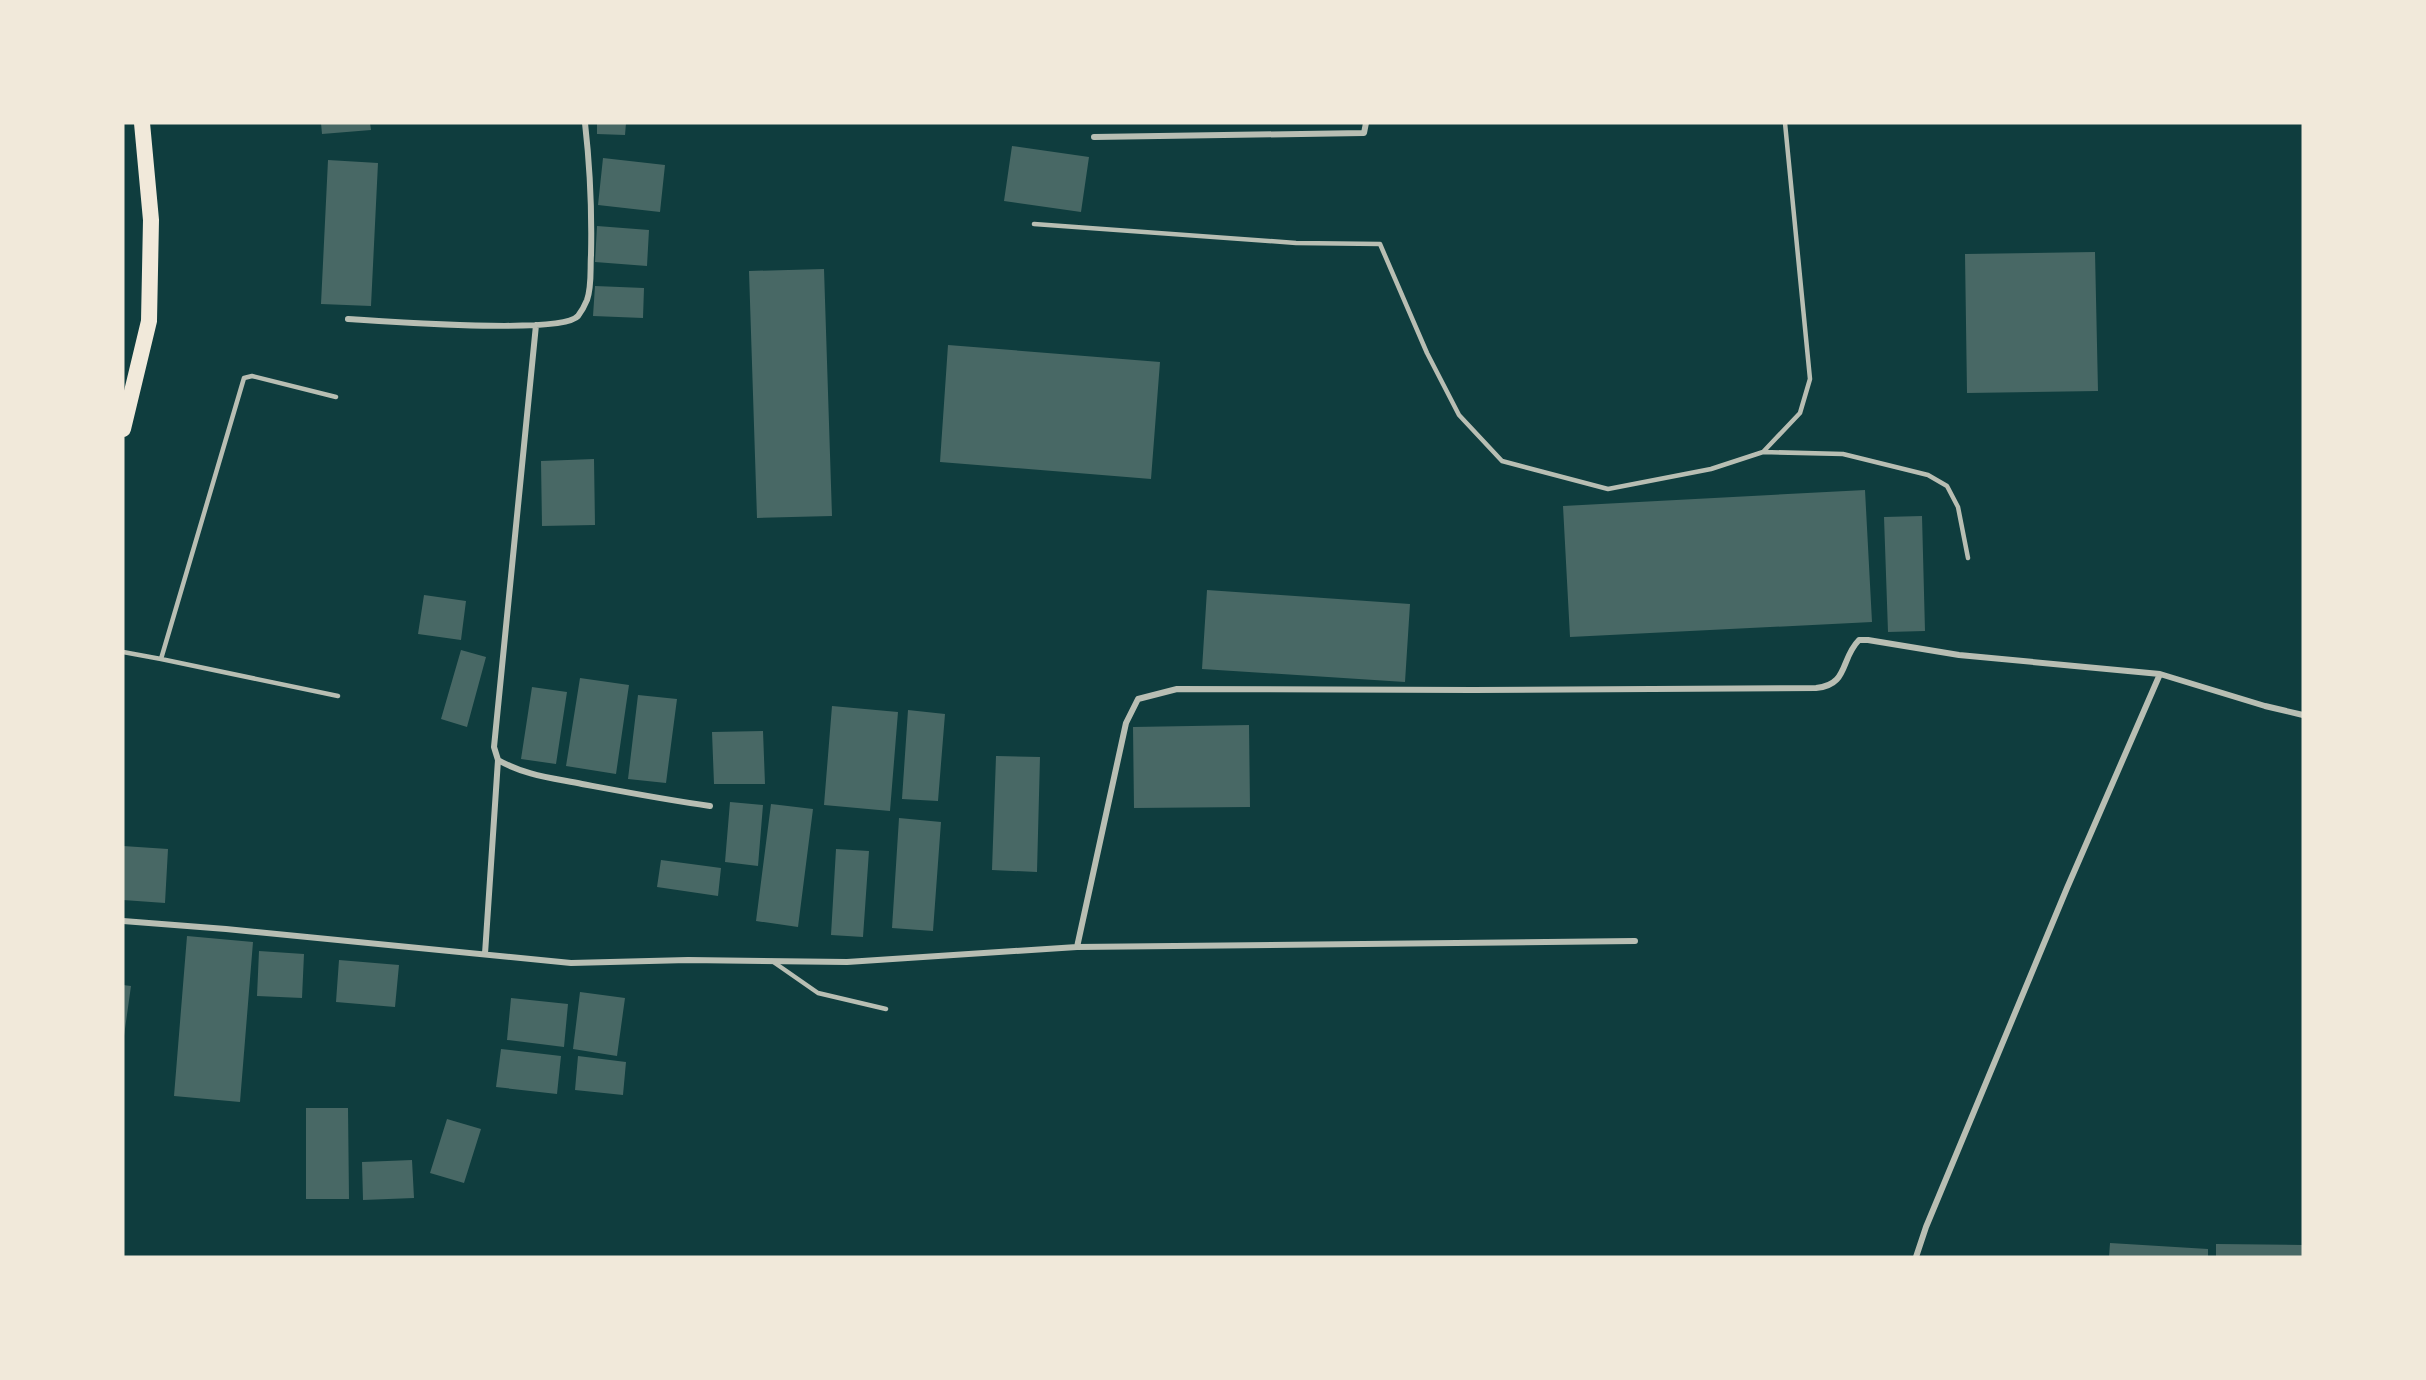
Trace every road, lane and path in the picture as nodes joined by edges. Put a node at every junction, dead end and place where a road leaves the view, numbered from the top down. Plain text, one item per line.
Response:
1 (142, 123) edge
2 (585, 123) edge
3 (1366, 123) edge
4 (1785, 123) edge
5 (1094, 137) dead end
6 (1034, 224) dead end
7 (348, 319) dead end
8 (536, 325) junction
9 (336, 398) dead end
10 (123, 429) edge
11 (1763, 452) junction
12 (1968, 558) dead end
13 (123, 652) edge
14 (161, 659) junction
15 (2160, 674) junction
16 (338, 696) dead end
17 (2303, 715) edge
18 (498, 760) junction
19 (710, 806) dead end
20 (123, 921) edge
21 (1635, 941) dead end
22 (1077, 947) junction
23 (485, 954) junction
24 (772, 961) junction
25 (886, 1009) dead end
26 (1916, 1257) edge

1 - 10 highway
2 - 8 street
3 - 5 street
4 - 11 lane
6 - 11 lane
7 - 8 street
8 - 18 street
9 - 14 lane
11 - 12 lane
13 - 14 lane
14 - 16 lane
15 - 17 street
15 - 22 street
15 - 26 street
18 - 19 street
18 - 23 street
20 - 23 street
21 - 22 street
22 - 24 street
23 - 24 street
24 - 25 lane

